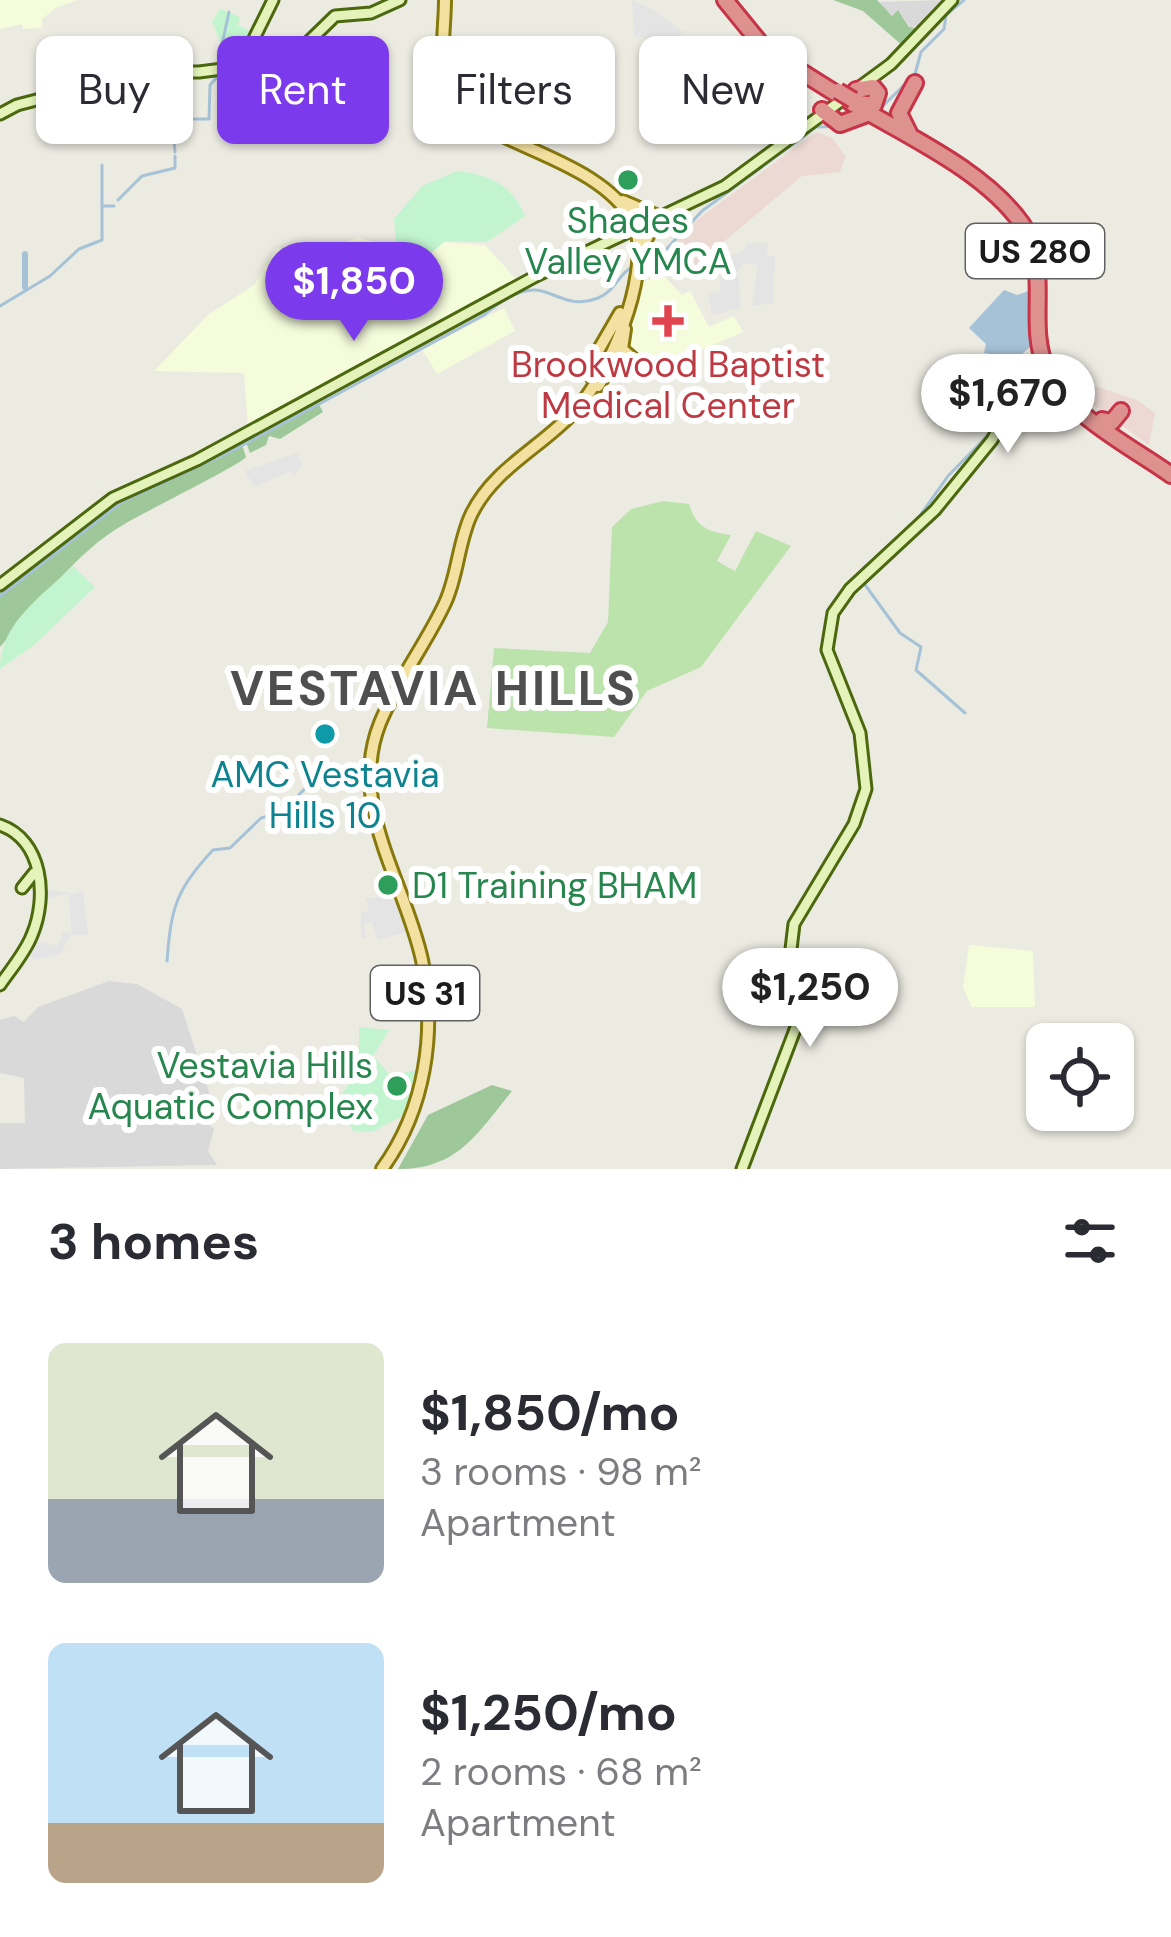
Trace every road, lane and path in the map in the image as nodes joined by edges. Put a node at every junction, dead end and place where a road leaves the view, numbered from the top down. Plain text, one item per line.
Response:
1 (274, 0) edge
2 (400, 0) edge
3 (447, 0) edge
4 (728, 0) edge
5 (952, 0) edge
6 (262, 36) edge
7 (314, 36) edge
8 (217, 67) edge
9 (915, 82) dead end
10 (847, 101) junction
11 (0, 114) edge
12 (880, 118) junction
13 (915, 141) junction
14 (954, 163) junction
15 (644, 224) junction
16 (1037, 263) junction
17 (640, 278) junction
18 (631, 309) junction
19 (1046, 314) junction
20 (1042, 340) junction
21 (622, 350) junction
22 (615, 366) junction
23 (1045, 373) junction
24 (589, 394) junction
25 (1171, 473) edge
26 (0, 582) edge
27 (0, 826) edge
28 (34, 862) junction
29 (22, 888) dead end
30 (407, 908) junction
31 (0, 982) edge
32 (384, 1169) edge
33 (742, 1169) edge

1 - 6 main road
2 - 7 main road
3 - 15 main road
4 - 10 highway, US 280
4 - 10 highway, US 280
5 - 10 main road
8 - 11 main road
9 - 13 highway
10 - 12 highway, US 280
10 - 12 highway
10 - 15 main road
10 - 15 main road
12 - 13 highway, US 280
13 - 14 highway, US 280
14 - 16 highway, US 280
14 - 19 highway, US 280
15 - 17 main road, US 31
15 - 26 main road
16 - 19 highway
16 - 20 highway, US 280
17 - 18 main road, US 31
17 - 24 main road
18 - 21 main road
18 - 24 main road, US 31
19 - 20 highway, US 280
20 - 23 highway, US 280
21 - 22 main road
21 - 22 main road
22 - 24 main road
23 - 25 highway, US 280
23 - 25 highway, US 280
23 - 33 main road
24 - 30 main road, US 31
24 - 30 main road, US 31
27 - 28 main road
27 - 28 main road
28 - 29 main road
28 - 31 main road
30 - 32 main road, US 31

